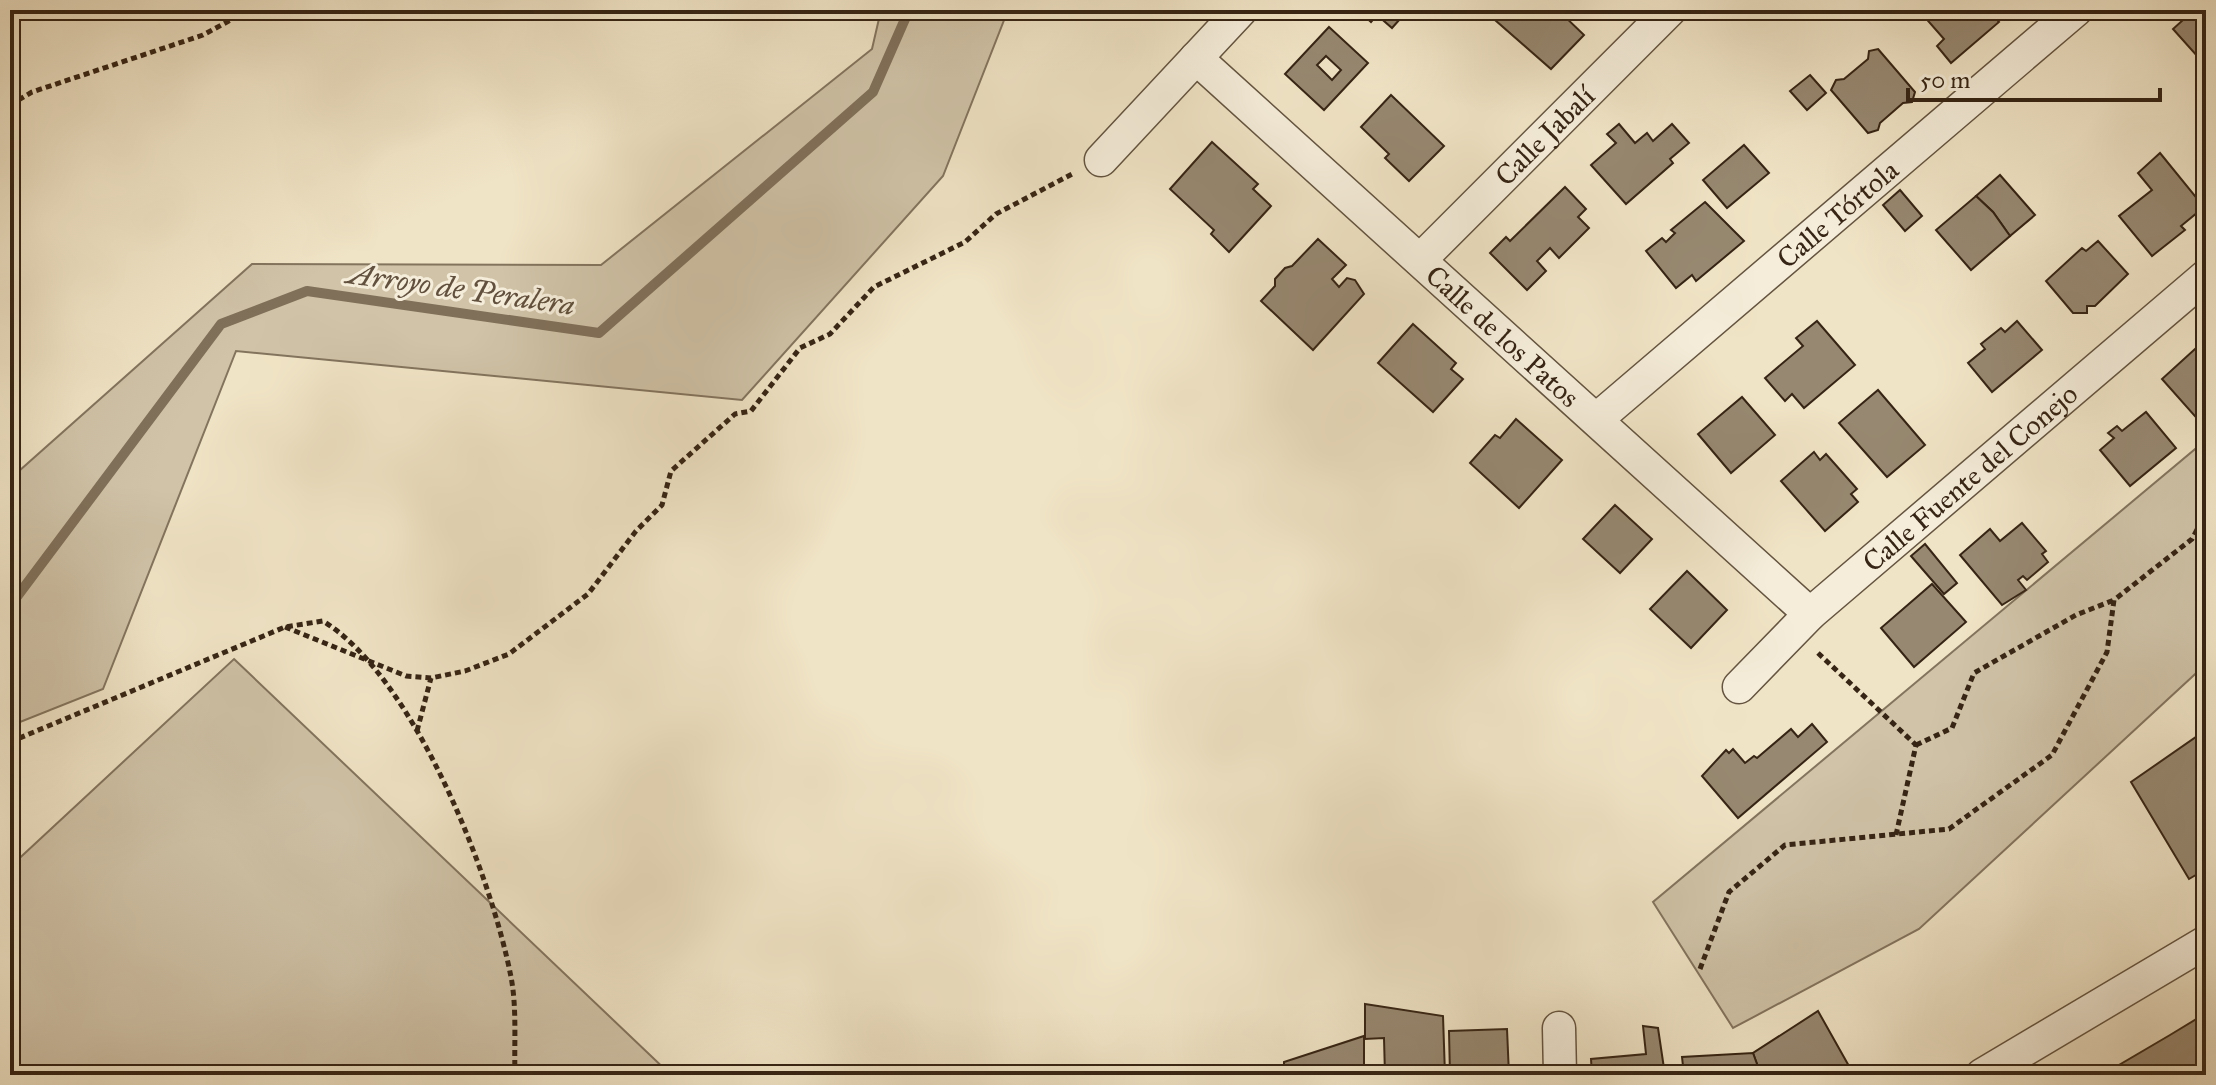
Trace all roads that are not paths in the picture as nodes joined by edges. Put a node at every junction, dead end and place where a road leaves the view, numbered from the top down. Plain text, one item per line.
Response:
1 (1241, 10) edge
2 (1670, 10) edge
3 (2076, 10) edge
4 (1196, 58) junction
5 (1101, 160) road end
6 (1420, 260) junction
7 (2206, 276) edge
8 (1597, 419) junction
9 (1802, 622) junction
10 (1739, 687) dead end
11 (2206, 942) edge
12 (1559, 1028) dead end
13 (1560, 1075) edge
14 (1982, 1075) edge

1 - 4 street
2 - 6 street, Calle Jabalí
3 - 8 street, Calle Tórtola
4 - 5 street
4 - 6 street, Calle de los Patos
6 - 8 street, Calle de los Patos
7 - 9 street, Calle Fuente del Conejo
8 - 9 street, Calle de los Patos
9 - 10 street, Calle Fuente del Conejo
11 - 14 street
12 - 13 street

